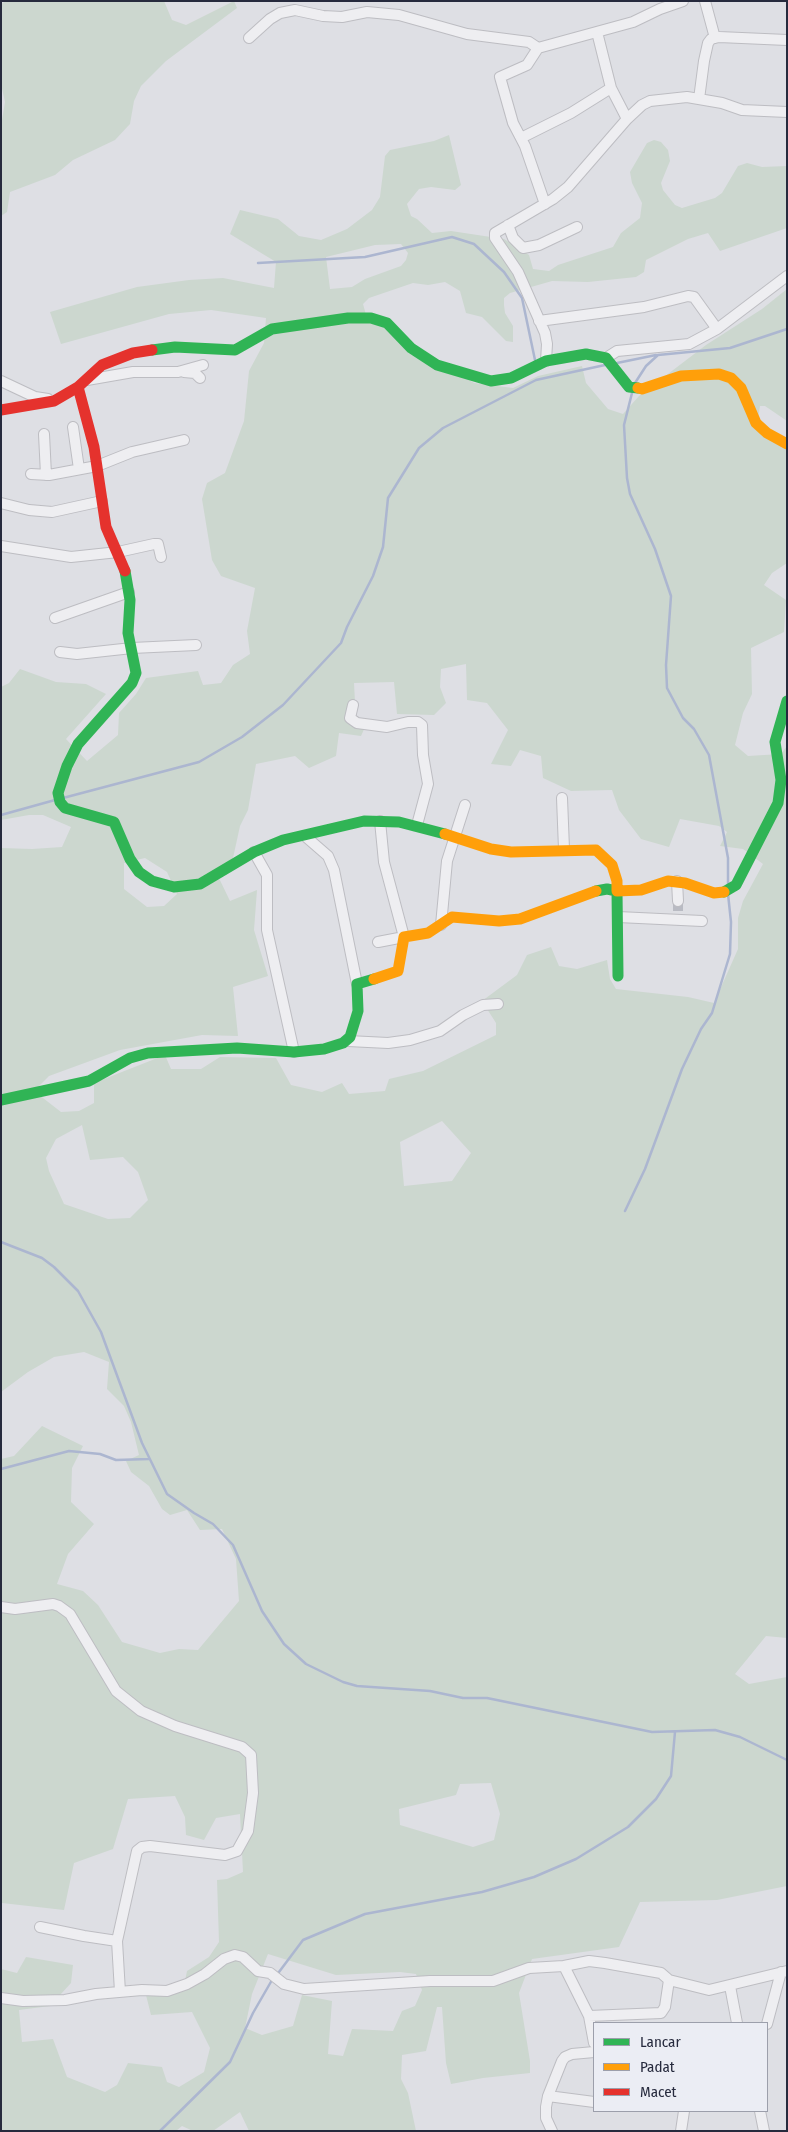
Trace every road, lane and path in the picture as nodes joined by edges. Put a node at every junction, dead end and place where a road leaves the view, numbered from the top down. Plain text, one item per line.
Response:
1 (683, 1) edge
2 (705, 1) edge
3 (597, 32) junction
4 (249, 38) dead end
5 (715, 38) junction
6 (787, 40) edge
7 (538, 48) junction
8 (611, 88) junction
9 (699, 99) junction
10 (787, 112) edge
11 (627, 119) junction
12 (521, 138) junction
13 (545, 204) junction
14 (508, 225) junction
15 (577, 227) dead end
16 (787, 276) edge
17 (539, 321) junction
18 (718, 329) junction
19 (606, 358) junction
20 (544, 361) junction
21 (203, 365) dead end
22 (178, 372) junction
23 (200, 378) dead end
24 (1, 381) edge
25 (81, 384) junction
26 (54, 400) junction
27 (1, 410) edge
28 (73, 427) dead end
29 (44, 434) dead end
30 (184, 440) dead end
31 (787, 444) edge
32 (97, 466) junction
33 (79, 469) junction
34 (31, 474) dead end
35 (46, 474) junction
36 (102, 501) junction
37 (1, 503) edge
38 (1, 546) edge
39 (118, 552) junction
40 (161, 557) dead end
41 (129, 592) junction
42 (55, 618) dead end
43 (196, 645) dead end
44 (132, 648) junction
45 (60, 652) dead end
46 (787, 701) edge
47 (353, 705) dead end
48 (562, 798) dead end
49 (465, 805) dead end
50 (380, 821) junction
51 (417, 825) junction
52 (305, 836) junction
53 (455, 838) junction
54 (564, 849) junction
55 (254, 852) junction
56 (677, 881) junction
57 (617, 891) junction
58 (678, 901) tunnel mouth
59 (618, 917) junction
60 (702, 921) dead end
61 (441, 925) junction
62 (404, 937) junction
63 (378, 942) dead end
64 (618, 976) dead end
65 (357, 984) junction
66 (498, 1004) dead end
67 (348, 1041) junction
68 (294, 1052) junction
69 (1, 1100) edge
70 (1, 1607) edge
71 (40, 1927) dead end
72 (117, 1941) junction
73 (564, 1966) junction
74 (784, 1972) edge
75 (669, 1980) junction
76 (730, 1986) junction
77 (120, 1992) junction
78 (1, 1998) edge
79 (589, 2016) junction
80 (737, 2022) edge
81 (768, 2022) edge
82 (593, 2038) edge
83 (593, 2052) edge
84 (548, 2096) junction
85 (593, 2102) edge
86 (684, 2112) edge
87 (760, 2112) edge
88 (552, 2131) edge
89 (682, 2131) edge
90 (764, 2131) edge

1 - 3 street
2 - 5 street
3 - 7 street
3 - 8 street
4 - 7 street
5 - 6 street
5 - 9 street
7 - 12 street
8 - 11 street
8 - 12 street
9 - 10 street
9 - 11 street
11 - 13 street
12 - 13 street
13 - 14 street
14 - 15 street
14 - 17 street
16 - 18 street
17 - 18 street
17 - 20 street
18 - 19 street
19 - 20 street
19 - 31 street
20 - 25 street
21 - 22 street
22 - 23 street
22 - 25 street
24 - 26 street
25 - 26 street
25 - 32 street
26 - 27 street
28 - 33 street
29 - 35 street
30 - 32 street
32 - 33 street
32 - 36 street
33 - 35 street
34 - 35 street
36 - 37 street
36 - 39 street
38 - 39 street
39 - 40 street
39 - 41 street
41 - 42 street
41 - 44 street
43 - 44 street
44 - 45 street
44 - 55 street
46 - 56 street
47 - 51 street
48 - 54 street
49 - 53 street
50 - 51 street
50 - 52 street
50 - 62 street
51 - 53 street
52 - 55 street
52 - 65 street
53 - 54 street
53 - 61 street
54 - 57 street
55 - 68 street
56 - 57 street
56 - 58 street
57 - 59 street
57 - 61 street
59 - 60 street
59 - 64 street
61 - 62 street
62 - 63 street
62 - 65 street
65 - 67 street
66 - 67 street
67 - 68 street
68 - 69 street
70 - 72 street
71 - 72 street
72 - 77 street
73 - 75 street
73 - 77 street
73 - 79 street
74 - 76 street
74 - 81 street
75 - 76 street
75 - 79 street
76 - 80 street
77 - 78 street
79 - 82 street
83 - 84 street
84 - 85 street
84 - 88 street
86 - 89 street
87 - 90 street

